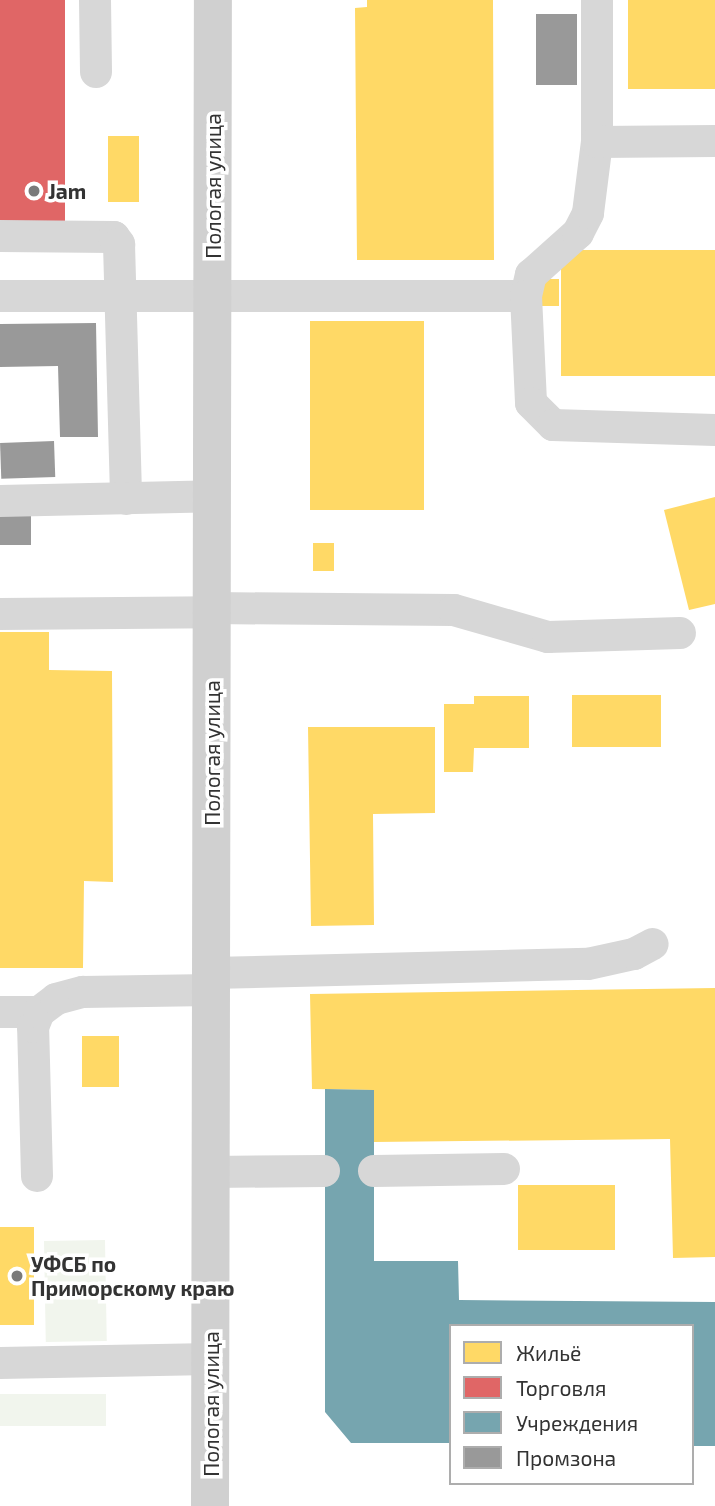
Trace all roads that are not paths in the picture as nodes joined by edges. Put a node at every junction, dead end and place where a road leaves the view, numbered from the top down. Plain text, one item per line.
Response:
1 (95, 0) edge
2 (213, 0) edge
3 (597, 0) edge
4 (96, 72) dead end
5 (715, 141) edge
6 (597, 142) junction
7 (0, 236) edge
8 (0, 296) edge
9 (122, 296) junction
10 (526, 296) junction
11 (212, 297) junction
12 (715, 430) edge
13 (213, 496) junction
14 (126, 499) junction
15 (0, 501) edge
16 (212, 610) junction
17 (0, 614) edge
18 (680, 633) dead end
19 (653, 944) dead end
20 (211, 982) junction
21 (0, 1012) edge
22 (39, 1012) junction
23 (504, 1169) dead end
24 (324, 1171) dead end
25 (374, 1171) dead end
26 (211, 1172) junction
27 (37, 1176) dead end
28 (211, 1359) junction
29 (0, 1363) edge
30 (210, 1506) edge

1 - 4 lane
2 - 11 main road, Пологая улица
3 - 6 lane
5 - 6 lane
6 - 10 lane
7 - 9 lane
8 - 9 lane
9 - 11 lane
9 - 14 lane
10 - 11 lane
10 - 12 lane
11 - 13 main road, Пологая улица
13 - 14 lane
13 - 16 main road, Пологая улица
14 - 15 lane
16 - 17 lane
16 - 18 lane
16 - 20 main road, Пологая улица
19 - 20 lane
20 - 22 lane
20 - 26 main road, Пологая улица
21 - 22 lane
22 - 27 lane
23 - 25 lane
24 - 26 lane
26 - 28 main road, Пологая улица
28 - 29 lane
28 - 30 main road, Пологая улица

